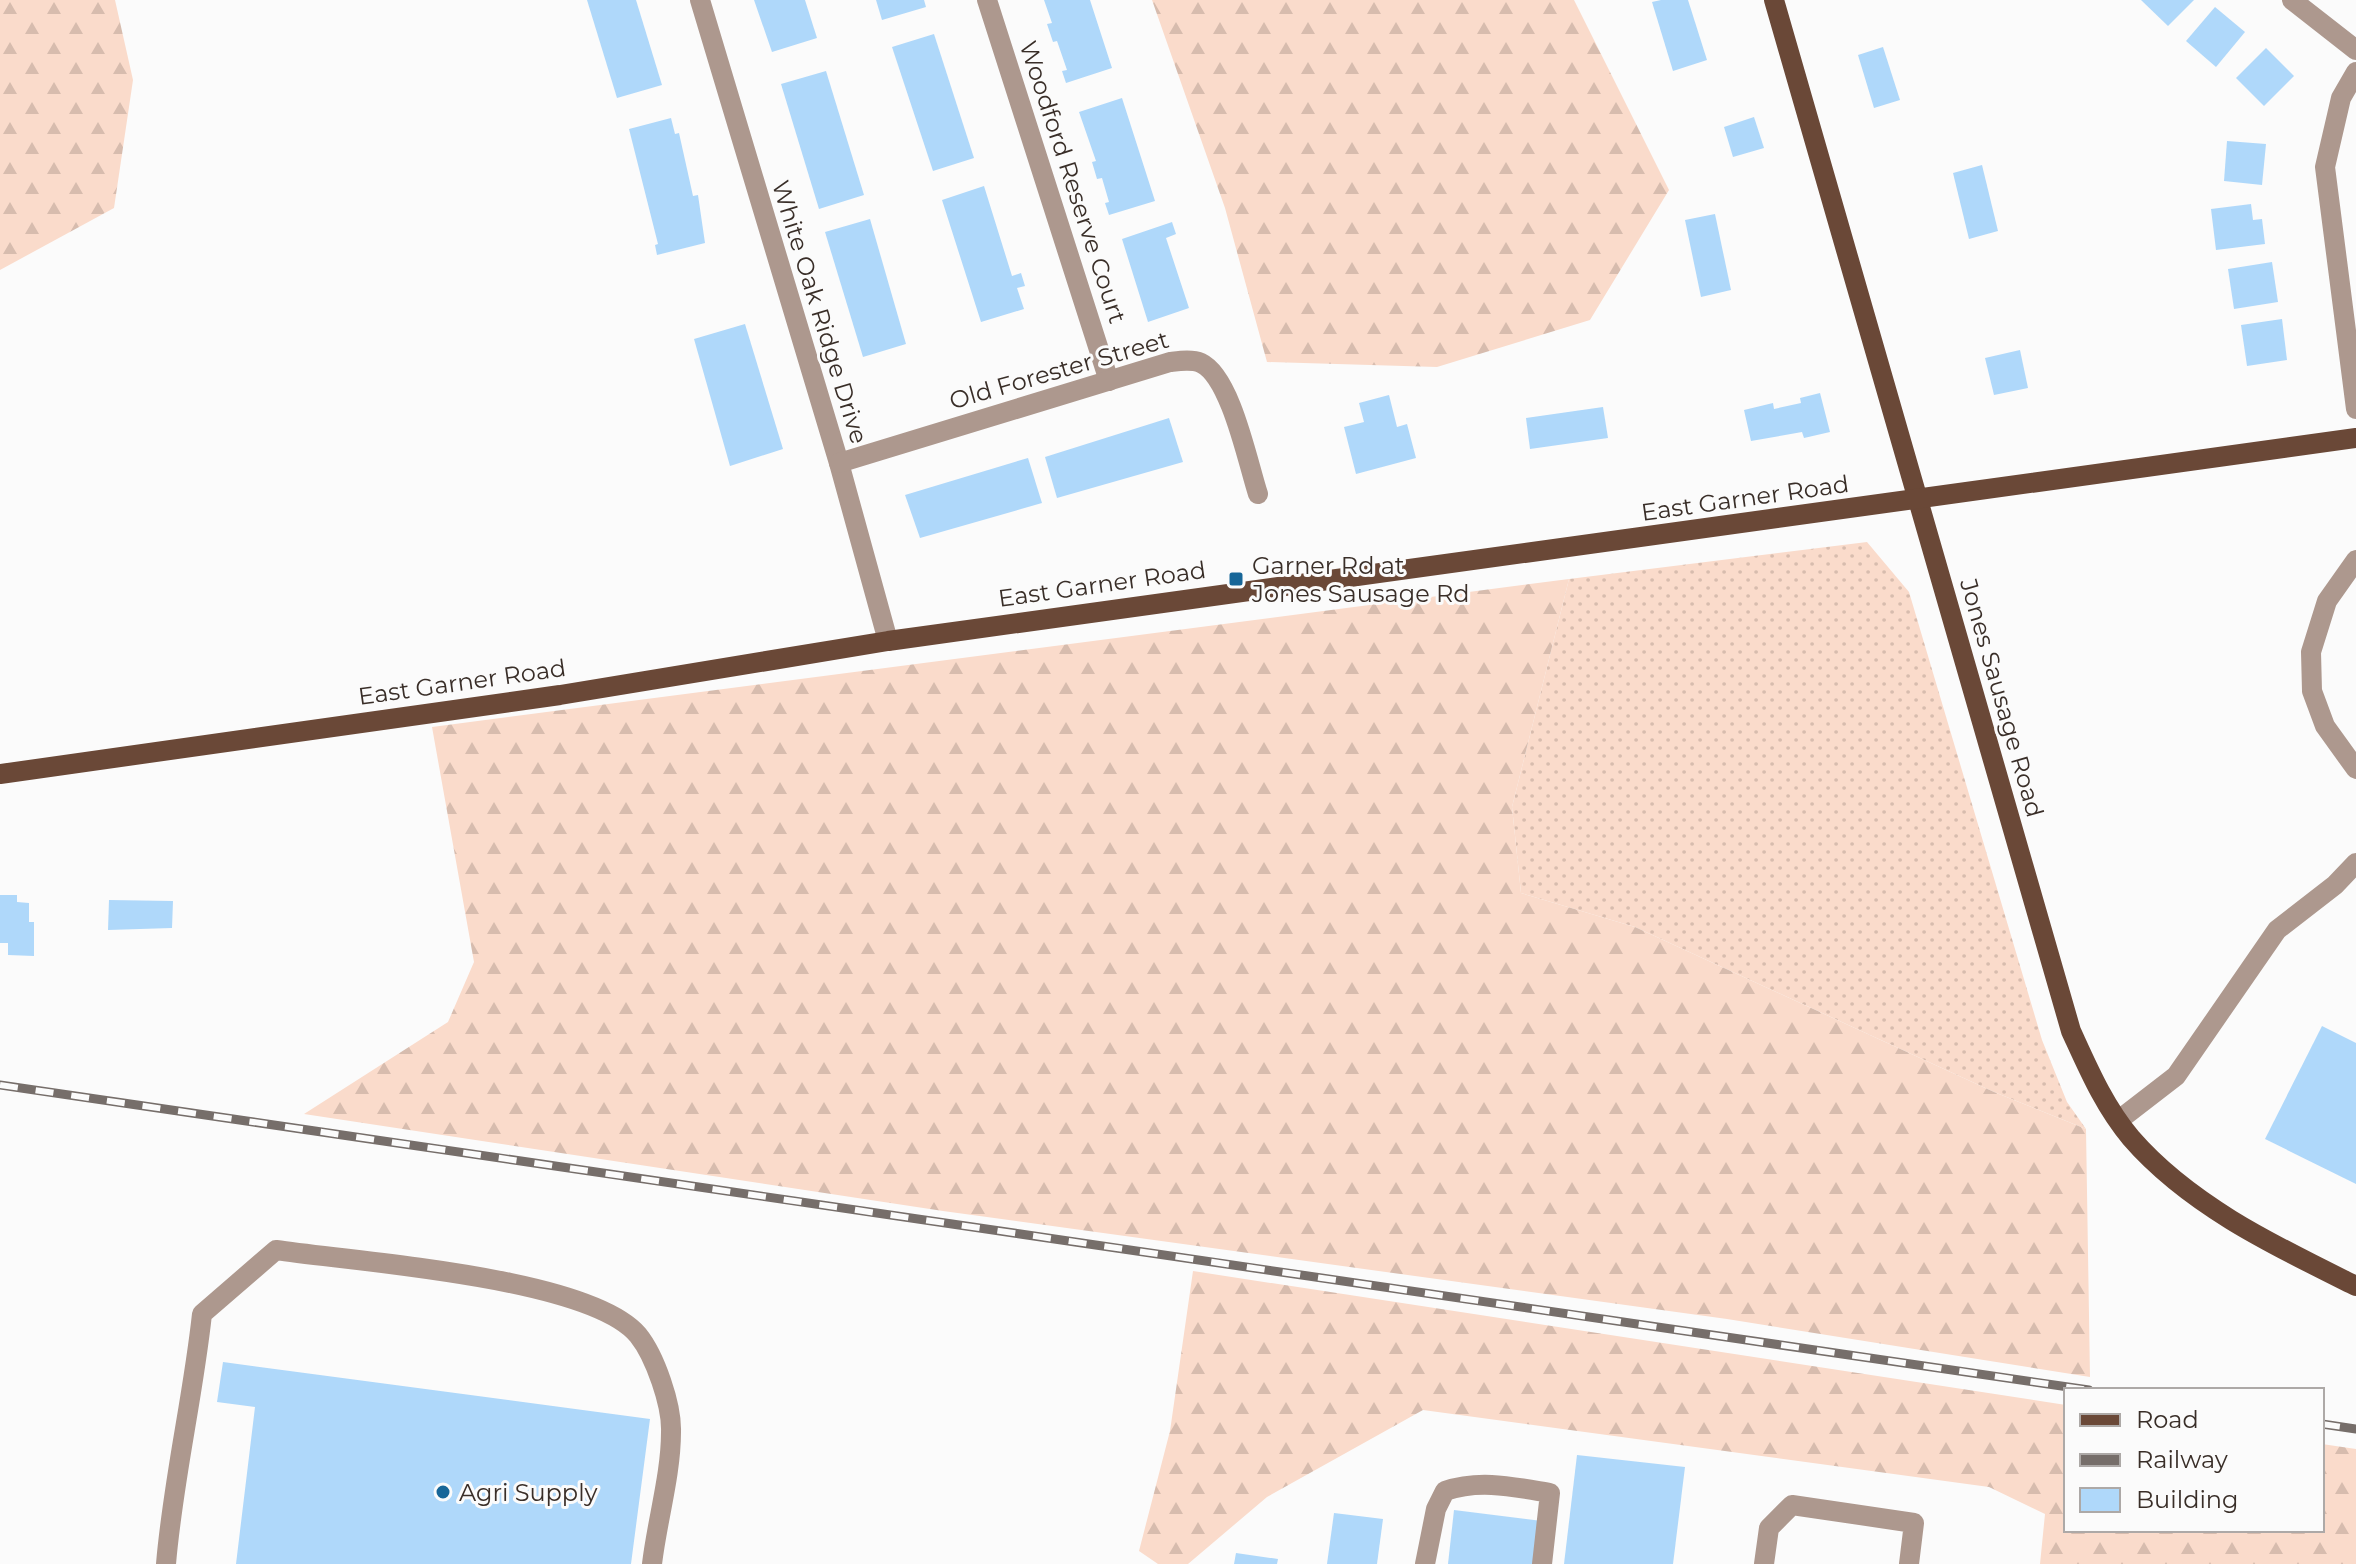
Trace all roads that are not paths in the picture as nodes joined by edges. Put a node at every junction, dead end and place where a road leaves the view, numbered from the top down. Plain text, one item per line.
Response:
1 (700, 0) edge
2 (987, 0) edge
3 (1774, 0) edge
4 (2292, 0) edge
5 (2356, 50) edge
6 (2356, 72) edge
7 (1109, 381) junction
8 (2356, 409) edge
9 (2356, 438) edge
10 (839, 463) junction
11 (1258, 494) dead end
12 (1920, 501) junction
13 (2356, 560) edge
14 (888, 641) junction
15 (2356, 769) edge
16 (0, 774) edge
17 (2356, 863) edge
18 (2119, 1120) junction
19 (2356, 1286) edge
20 (166, 1564) edge
21 (652, 1564) edge
22 (1425, 1564) edge
23 (1542, 1564) edge
24 (1764, 1564) edge
25 (1909, 1564) edge

1 - 10 street, White Oak Ridge Drive
2 - 7 street, Woodford Reserve Court
3 - 12 main road, Jones Sausage Road
4 - 5 street
6 - 8 street
7 - 10 street, Old Forester Street
7 - 11 street, Old Forester Street
9 - 12 main road, East Garner Road
10 - 14 street, White Oak Ridge Drive
12 - 14 main road, East Garner Road
12 - 18 main road, Jones Sausage Road
13 - 15 street
14 - 16 main road, East Garner Road
17 - 18 street
18 - 19 main road, Jones Sausage Road
20 - 21 street
22 - 23 street
24 - 25 street

